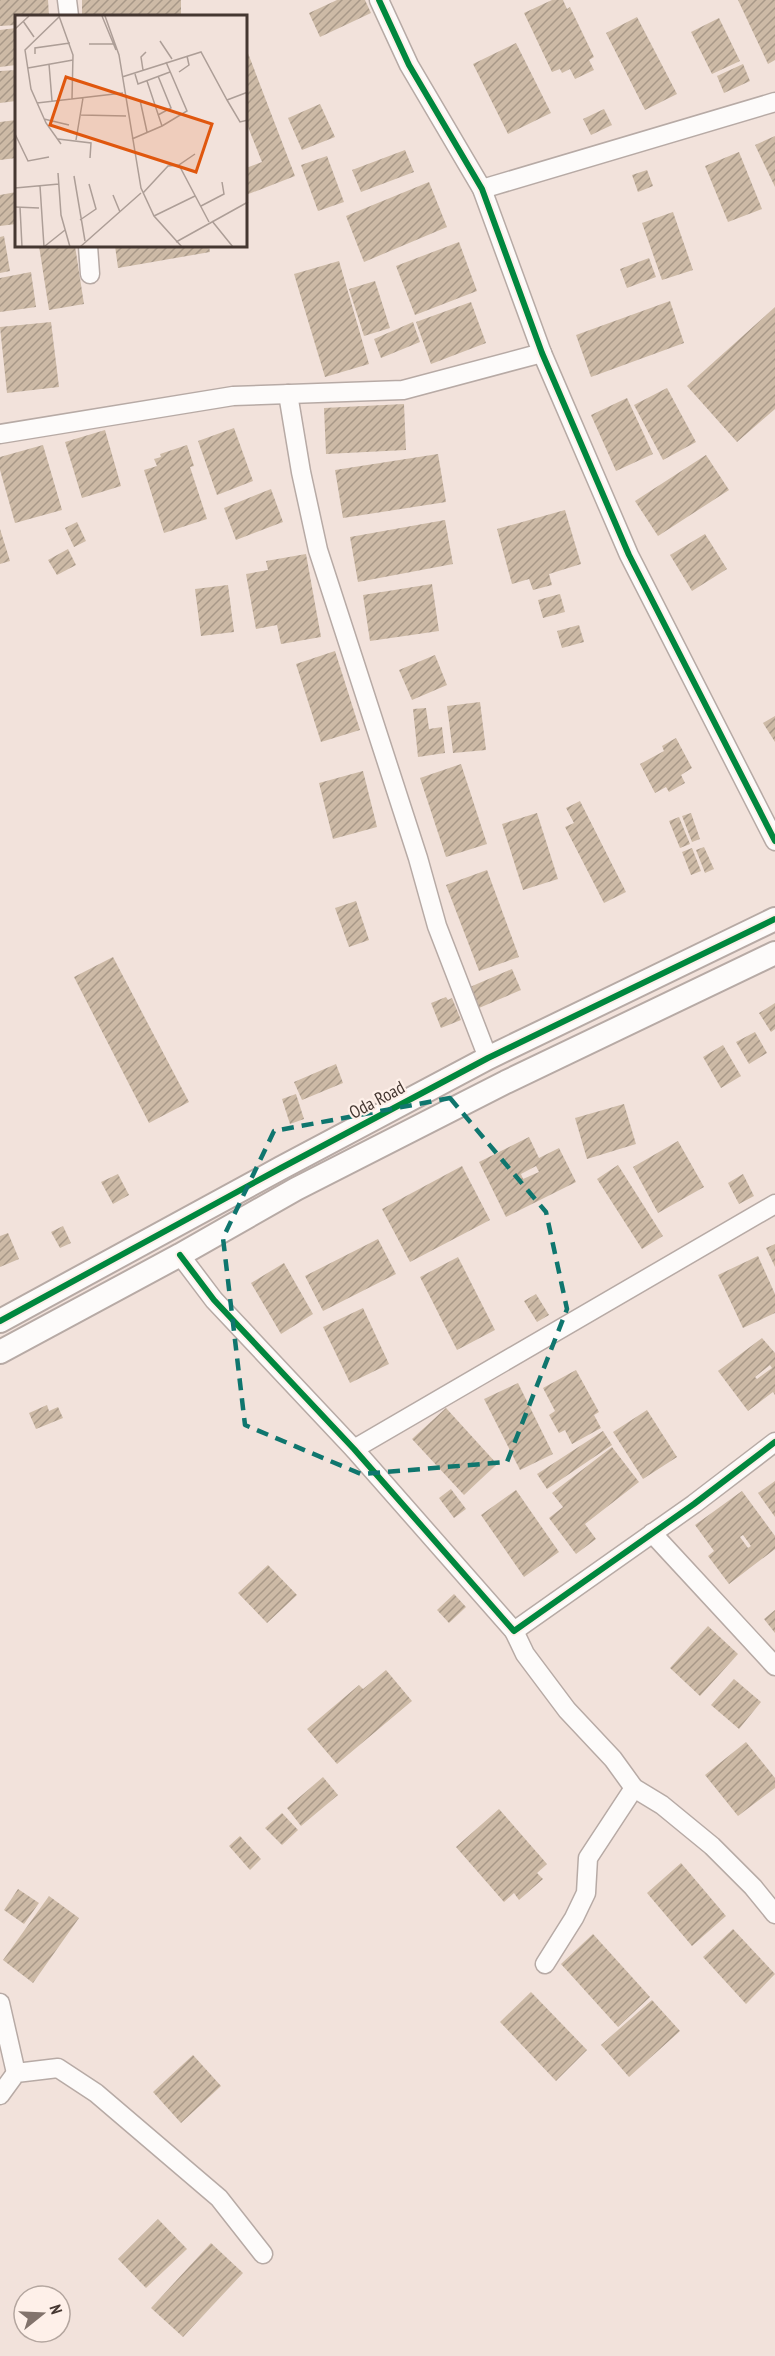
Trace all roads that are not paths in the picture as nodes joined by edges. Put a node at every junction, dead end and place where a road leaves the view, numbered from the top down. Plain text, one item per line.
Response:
1 (67, 0) edge
2 (379, 0) edge
3 (69, 15) edge
4 (775, 102) edge
5 (482, 189) junction
6 (88, 248) edge
7 (90, 274) dead end
8 (542, 353) junction
9 (288, 394) junction
10 (0, 434) edge
11 (775, 840) edge
12 (775, 919) edge
13 (775, 953) edge
14 (488, 1058) junction
15 (775, 1204) edge
16 (180, 1255) junction
17 (0, 1321) edge
18 (0, 1352) edge
19 (775, 1442) edge
20 (354, 1449) junction
21 (652, 1533) junction
22 (514, 1631) junction
23 (775, 1666) edge
24 (634, 1788) junction
25 (775, 1914) edge
26 (545, 1964) dead end
27 (0, 2003) edge
28 (16, 2073) junction
29 (0, 2095) edge
30 (263, 2254) dead end

1 - 3 street
2 - 5 street
4 - 5 street
5 - 8 street
6 - 7 street
8 - 9 street
8 - 11 street
9 - 10 street
9 - 14 street
12 - 14 street, Oda Road
13 - 16 street
14 - 17 street, Oda Road
15 - 20 street
16 - 18 street
16 - 20 street
19 - 21 street
20 - 22 street
21 - 22 street
21 - 23 street
22 - 24 street
24 - 25 street
24 - 26 street
27 - 28 street
28 - 29 street
28 - 30 street

